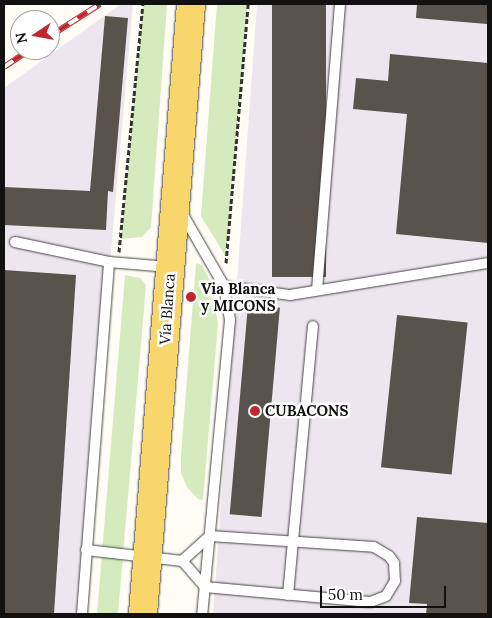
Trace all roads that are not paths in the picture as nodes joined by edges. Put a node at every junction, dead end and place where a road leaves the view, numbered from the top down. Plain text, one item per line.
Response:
1 (191, 4) edge
2 (340, 4) edge
3 (176, 203) junction
4 (14, 242) dead end
5 (114, 262) junction
6 (488, 263) edge
7 (170, 267) junction
8 (224, 286) junction
9 (317, 290) junction
10 (312, 326) dead end
11 (210, 536) junction
12 (293, 542) junction
13 (86, 550) junction
14 (148, 557) junction
15 (182, 561) junction
16 (205, 587) junction
17 (288, 594) junction
18 (82, 614) edge
19 (143, 614) edge
20 (202, 614) edge

1 - 3 main road, Vía Blanca
2 - 9 lane
3 - 7 main road, Vía Blanca
3 - 8 lane
4 - 5 lane
5 - 7 lane
5 - 13 lane
6 - 9 lane
7 - 14 main road, Vía Blanca
8 - 9 lane
8 - 11 lane
10 - 12 lane
11 - 12 lane
11 - 15 lane
11 - 16 lane
12 - 17 lane
12 - 17 lane
13 - 14 lane
13 - 18 lane
14 - 15 lane
14 - 19 main road, Vía Blanca
15 - 16 lane
16 - 17 lane
16 - 20 lane

